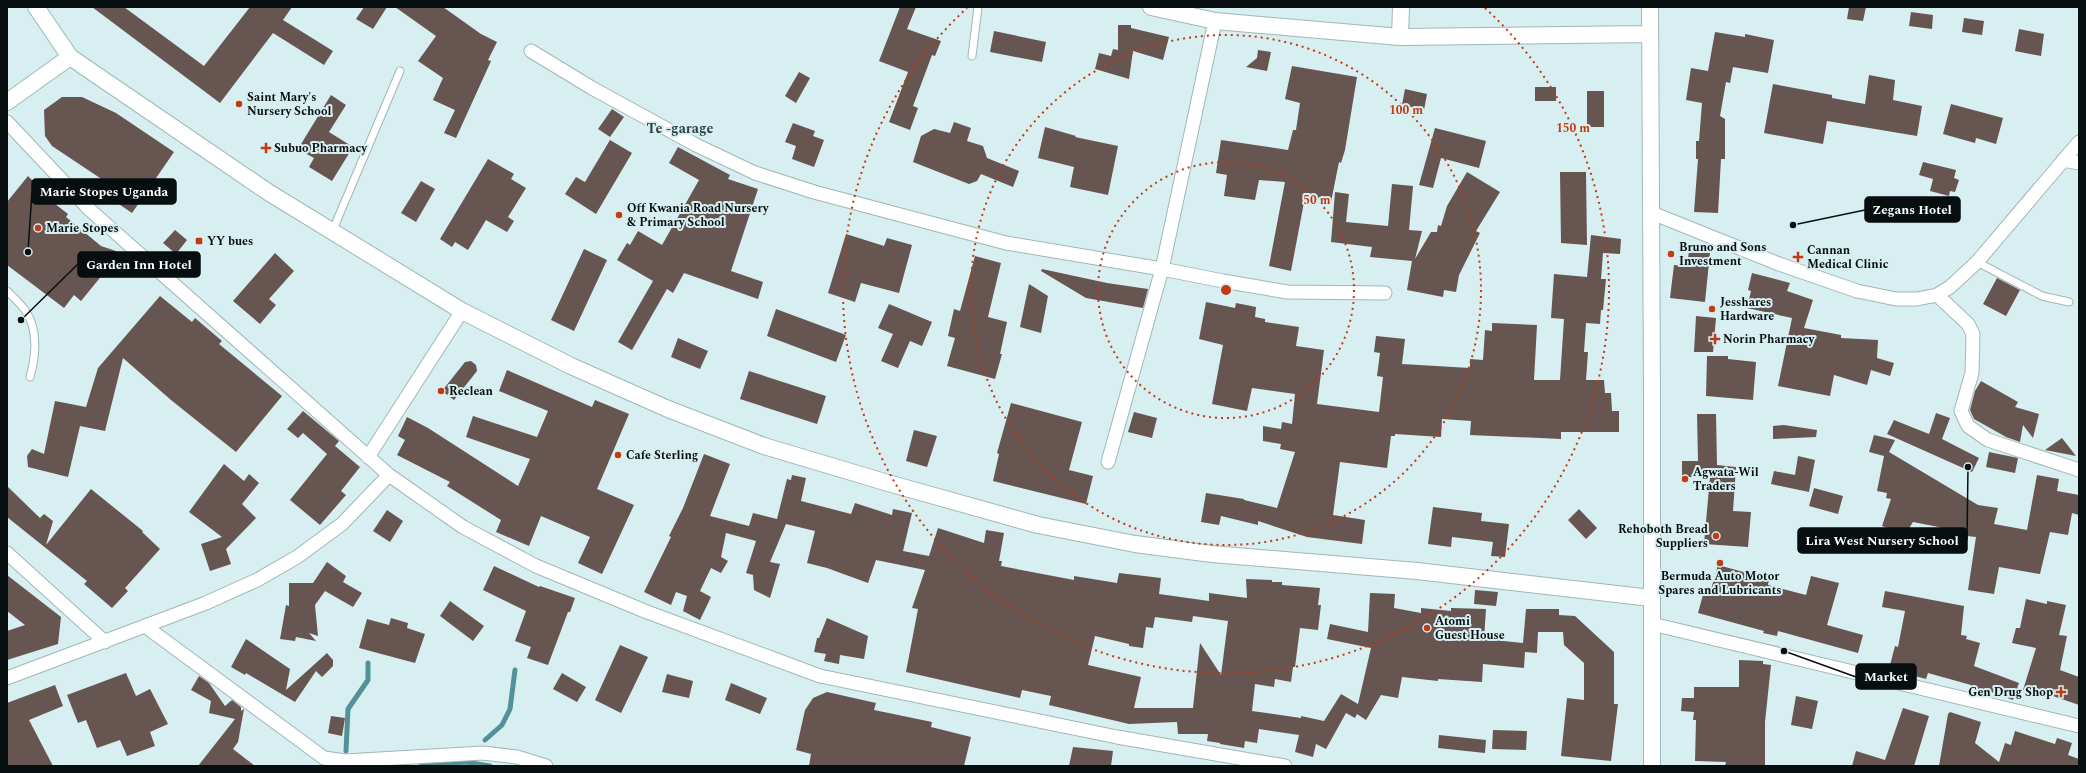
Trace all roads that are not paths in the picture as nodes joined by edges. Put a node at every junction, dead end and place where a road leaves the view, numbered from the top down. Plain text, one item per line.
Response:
1 (36, 7) edge
2 (978, 7) edge
3 (1151, 7) edge
4 (1401, 7) edge
5 (1650, 7) edge
6 (1215, 21) junction
7 (1650, 34) junction
8 (1400, 38) junction
9 (531, 51) dead end
10 (972, 56) dead end
11 (70, 57) junction
12 (400, 71) dead end
13 (7, 102) edge
14 (7, 122) edge
15 (2079, 142) edge
16 (2063, 160) junction
17 (2079, 163) edge
18 (1652, 213) junction
19 (332, 232) junction
20 (1977, 262) junction
21 (1162, 269) junction
22 (7, 291) edge
23 (1385, 293) dead end
24 (1937, 295) junction
25 (2069, 302) dead end
26 (462, 311) junction
27 (30, 377) dead end
28 (368, 457) junction
29 (1108, 462) dead end
30 (2079, 470) edge
31 (389, 475) junction
32 (7, 553) edge
33 (1651, 598) junction
34 (1652, 624) junction
35 (145, 626) junction
36 (105, 642) junction
37 (7, 678) edge
38 (2079, 726) edge
39 (546, 766) edge
40 (1285, 766) edge
41 (1652, 766) edge

1 - 11 street
2 - 10 lane
3 - 6 street
4 - 8 street
5 - 7 street
6 - 8 street
6 - 21 street
7 - 8 street
7 - 18 street
9 - 21 street
11 - 13 street
11 - 19 street
12 - 19 lane
14 - 28 street
15 - 16 street
16 - 17 street
16 - 20 street
18 - 24 street
18 - 33 street
19 - 26 street
20 - 24 street
20 - 25 lane
21 - 23 street
21 - 29 street
22 - 27 lane
24 - 30 street
26 - 28 street
26 - 33 street
28 - 31 street
31 - 35 street
31 - 40 street
32 - 36 street
33 - 34 street
34 - 38 street
34 - 41 street
35 - 36 street
35 - 39 street
36 - 37 street

